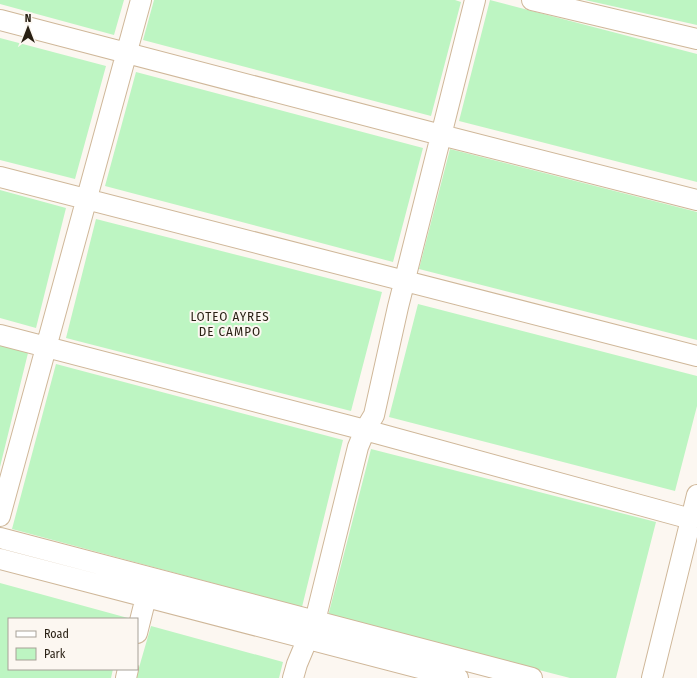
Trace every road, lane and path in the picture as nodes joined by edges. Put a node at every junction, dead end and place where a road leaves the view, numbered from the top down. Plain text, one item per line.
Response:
1 (141, 0) edge
2 (475, 0) edge
3 (532, 0) edge
4 (0, 20) edge
5 (697, 39) edge
6 (126, 54) junction
7 (441, 135) junction
8 (0, 177) edge
9 (86, 199) junction
10 (697, 200) edge
11 (404, 282) junction
12 (0, 335) edge
13 (46, 347) junction
14 (697, 356) edge
15 (365, 430) junction
16 (697, 495) edge
17 (0, 516) edge
18 (691, 519) junction
19 (0, 538) edge
20 (0, 559) edge
21 (146, 597) junction
22 (138, 629) edge
23 (311, 630) junction
24 (293, 678) edge
25 (458, 678) edge
26 (532, 678) edge
27 (652, 678) edge

1 - 6 street
2 - 7 street
3 - 5 street
4 - 6 street
6 - 7 street
6 - 9 street
7 - 10 street
7 - 11 street
8 - 9 street
9 - 11 street
9 - 13 street
11 - 14 street
11 - 15 street
12 - 13 street
13 - 15 street
13 - 17 street
15 - 18 street
15 - 23 street
16 - 18 street
18 - 27 street
19 - 23 street
20 - 21 street
21 - 22 street
21 - 23 street
23 - 24 street
23 - 25 street
23 - 26 street

